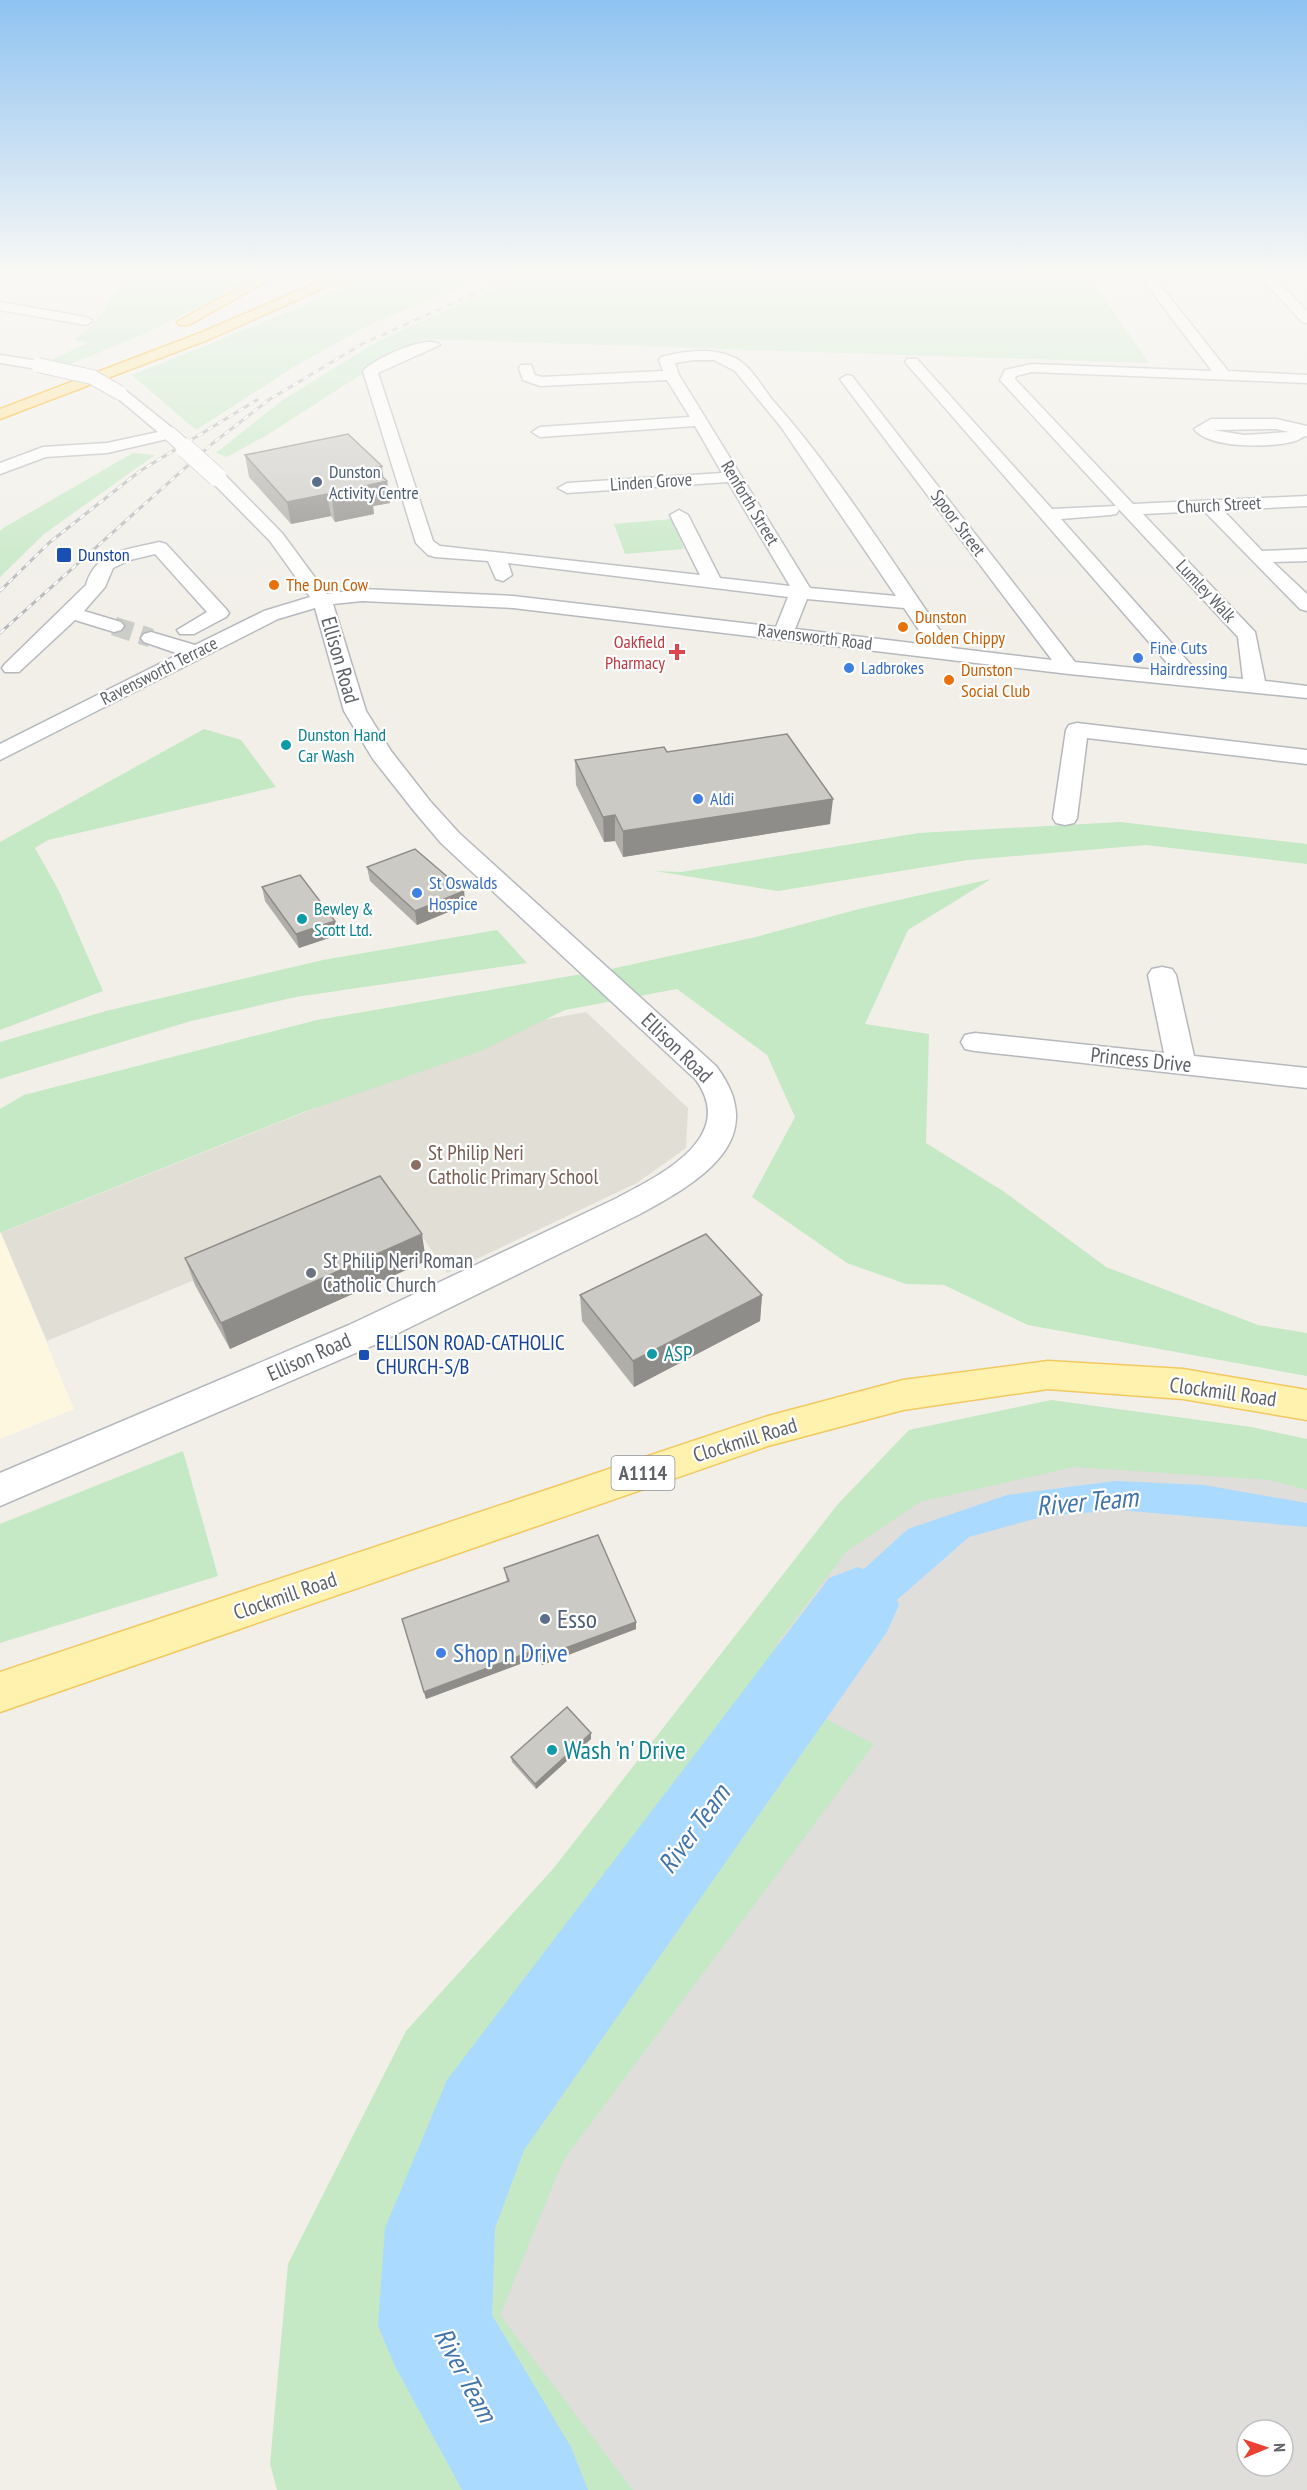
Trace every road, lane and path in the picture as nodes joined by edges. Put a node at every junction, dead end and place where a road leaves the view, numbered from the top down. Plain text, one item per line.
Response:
1 (32, 387) edge
2 (70, 387) edge
3 (110, 387) edge
4 (375, 387) edge
5 (679, 387) edge
6 (755, 387) edge
7 (853, 387) edge
8 (934, 387) edge
9 (1014, 387) edge
10 (0, 399) edge
11 (0, 414) edge
12 (700, 421) junction
13 (1303, 431) edge
14 (540, 432) dead end
15 (170, 434) junction
16 (23, 441) dead end
17 (56, 451) junction
18 (0, 469) edge
19 (734, 477) junction
20 (567, 488) dead end
21 (1307, 501) edge
22 (1208, 505) junction
23 (1130, 509) junction
24 (1110, 510) dead end
25 (679, 514) dead end
26 (1047, 515) junction
27 (1307, 555) edge
28 (496, 556) junction
29 (1257, 557) junction
30 (713, 582) junction
31 (604, 587) junction
32 (800, 593) junction
33 (322, 600) junction
34 (513, 602) junction
35 (911, 603) junction
36 (1307, 605) edge
37 (71, 614) junction
38 (114, 626) tunnel mouth
39 (187, 630) dead end
40 (783, 633) junction
41 (151, 638) tunnel mouth
42 (195, 652) junction
43 (945, 653) junction
44 (12, 668) dead end
45 (1068, 668) junction
46 (1193, 680) junction
47 (1255, 687) junction
48 (1307, 693) edge
49 (0, 753) edge
50 (1307, 757) edge
51 (1065, 818) dead end
52 (1162, 975) dead end
53 (975, 1042) dead end
54 (1181, 1064) junction
55 (1307, 1078) edge
56 (1307, 1405) edge
57 (0, 1490) edge
58 (0, 1692) edge

1 - 10 highway
2 - 11 highway
3 - 15 street, Ellison Road, bridge
4 - 28 street
5 - 12 street, Renforth Street
6 - 35 street
7 - 45 street, Spoor Street
8 - 26 street
9 - 23 street, Lumley Walk
12 - 14 street
12 - 19 street, Renforth Street
13 - 13 street
15 - 17 street
15 - 33 street, Ellison Road, bridge
16 - 17 street
17 - 18 street
19 - 20 street, Linden Grove
19 - 32 street, Renforth Street
21 - 22 street, Church Street
22 - 23 street, Church Street
22 - 29 street
23 - 47 street, Lumley Walk
24 - 26 street
25 - 30 street
26 - 46 street
27 - 29 street
28 - 31 street
28 - 34 street
29 - 36 street
30 - 31 street
30 - 32 street
31 - 34 street, Ravensworth Road
31 - 40 street, Ravensworth Road
32 - 35 street
32 - 40 street
33 - 34 street, Ravensworth Road
33 - 42 street, Ravensworth Terrace
33 - 57 street, Ellison Road
35 - 43 street
37 - 38 street
37 - 39 street
37 - 44 street
40 - 43 street, Ravensworth Road
41 - 42 street
42 - 49 street, Ravensworth Terrace
43 - 45 street, Ravensworth Road
45 - 46 street, Ravensworth Road
46 - 47 street, Ravensworth Road
47 - 48 street, Ravensworth Road
50 - 51 street
52 - 54 street
53 - 54 street, Princess Drive
54 - 55 street, Princess Drive
56 - 58 main road, Clockmill Road / A1114

